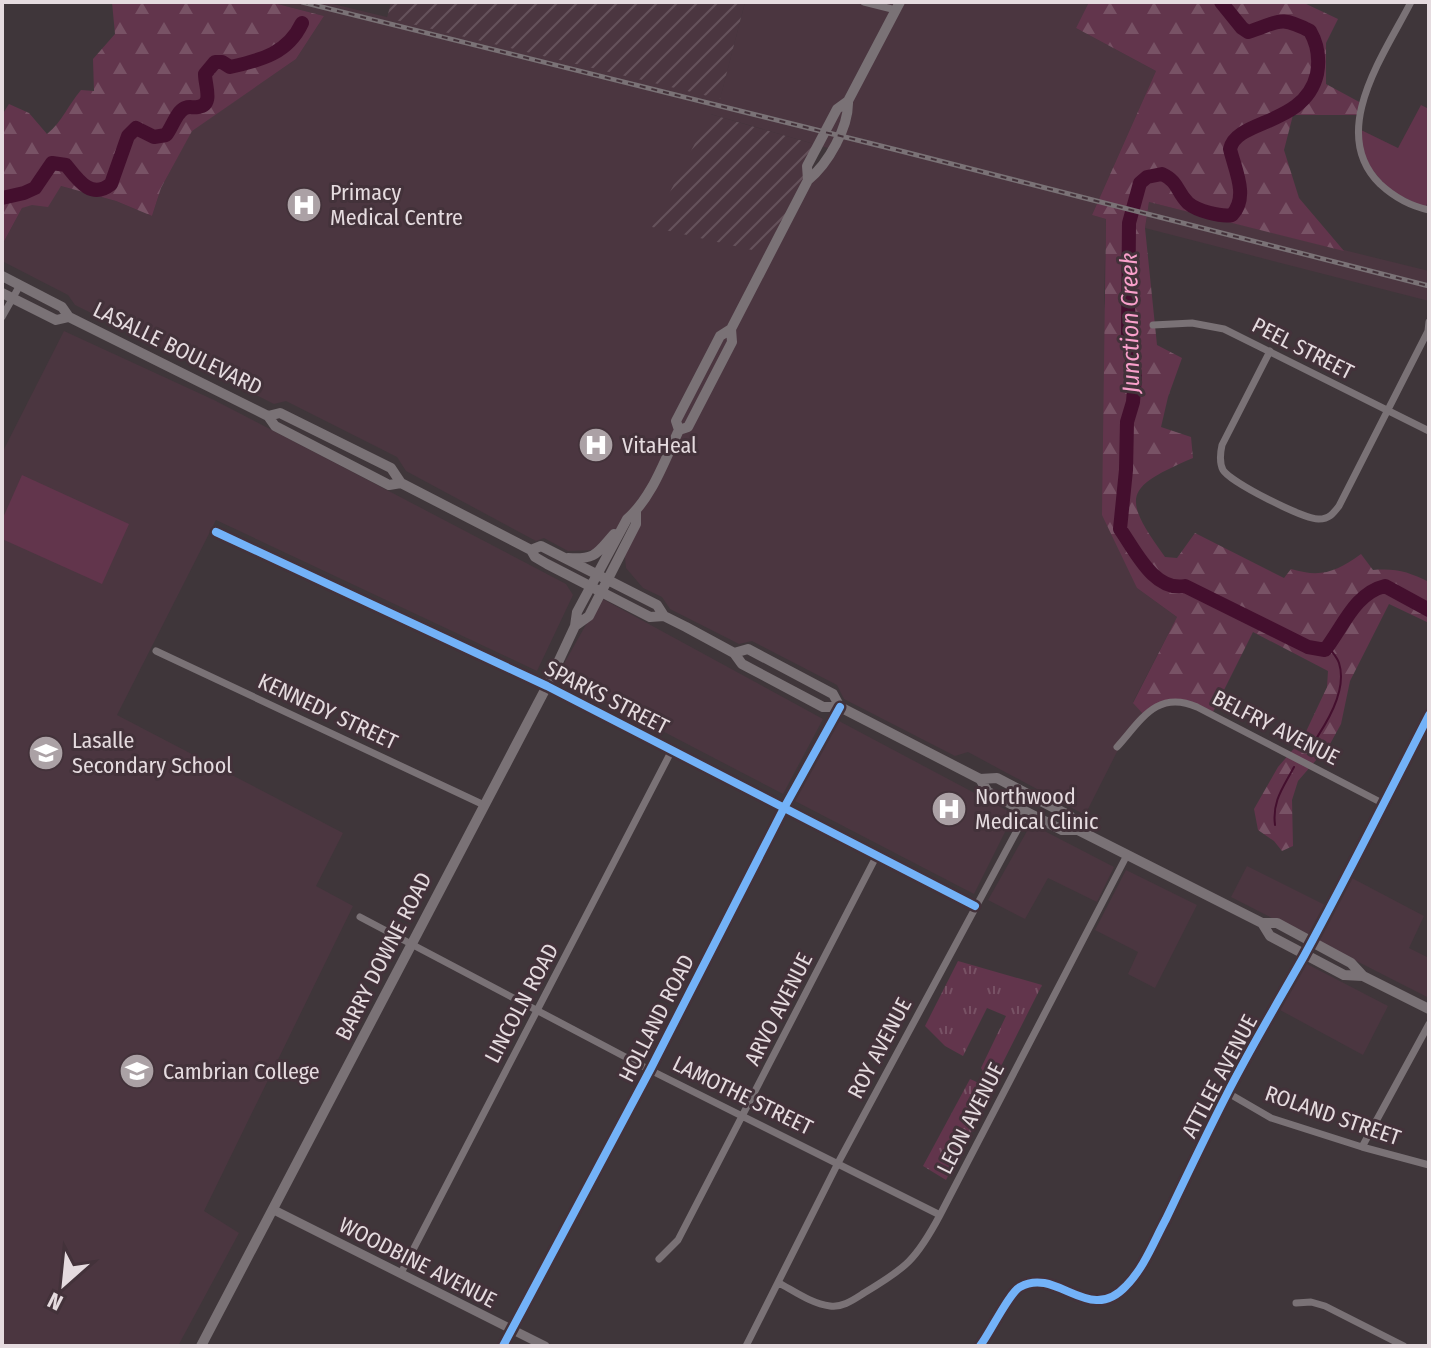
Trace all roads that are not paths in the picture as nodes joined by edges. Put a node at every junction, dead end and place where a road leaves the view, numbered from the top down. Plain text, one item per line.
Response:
1 (864, 2) edge
2 (1411, 2) edge
3 (898, 6) edge
4 (1428, 207) edge
5 (2, 276) edge
6 (20, 285) junction
7 (7, 295) edge
8 (2, 317) edge
9 (69, 317) junction
10 (1429, 322) edge
11 (1153, 325) dead end
12 (1270, 351) junction
13 (1388, 411) junction
14 (1429, 431) edge
15 (636, 511) junction
16 (624, 525) junction
17 (216, 532) dead end
18 (531, 550) junction
19 (563, 558) junction
20 (618, 559) junction
21 (602, 578) junction
22 (591, 586) junction
23 (602, 592) junction
24 (638, 595) junction
25 (664, 616) junction
26 (575, 626) junction
27 (156, 651) dead end
28 (547, 686) junction
29 (840, 707) junction
30 (1429, 715) edge
31 (1117, 747) dead end
32 (672, 750) junction
33 (980, 779) junction
34 (1384, 804) junction
35 (484, 805) junction
36 (784, 808) junction
37 (1027, 812) junction
38 (1078, 830) junction
39 (877, 855) junction
40 (1127, 855) junction
41 (975, 906) junction
42 (360, 917) dead end
43 (1262, 923) junction
44 (1311, 941) junction
45 (411, 944) junction
46 (1305, 954) junction
47 (1363, 976) junction
48 (1429, 1009) edge
49 (537, 1010) junction
50 (1429, 1024) edge
51 (650, 1070) junction
52 (1228, 1093) junction
53 (743, 1115) junction
54 (1362, 1147) junction
55 (838, 1163) junction
56 (1429, 1165) edge
57 (274, 1210) junction
58 (940, 1215) junction
59 (659, 1259) dead end
60 (401, 1273) junction
61 (779, 1283) junction
62 (1296, 1303) dead end
63 (512, 1329) junction
64 (201, 1346) edge
65 (503, 1346) edge
66 (545, 1346) edge
67 (746, 1346) edge
68 (980, 1346) edge
69 (1404, 1346) edge

1 - 3 street
2 - 4 street
3 - 15 main road, BARRY DOWNE ROAD
5 - 6 main road, LASALLE BOULEVARD
6 - 7 street
6 - 9 main road, LASALLE BOULEVARD
7 - 8 street
7 - 9 main road, LASALLE BOULEVARD
9 - 18 main road, LASALLE BOULEVARD
10 - 13 street
11 - 12 street, PEEL STREET
12 - 13 street, PEEL STREET
12 - 13 street
13 - 14 street, PEEL STREET
15 - 16 main road, BARRY DOWNE ROAD
15 - 20 main road, BARRY DOWNE ROAD
16 - 19 main road
16 - 21 main road, BARRY DOWNE ROAD
17 - 28 street, SPARKS STREET
18 - 19 main road, LASALLE BOULEVARD
18 - 22 main road, LASALLE BOULEVARD
19 - 21 main road, LASALLE BOULEVARD
20 - 21 main road, BARRY DOWNE ROAD
20 - 24 main road
21 - 22 main road, BARRY DOWNE ROAD
21 - 23 main road, BARRY DOWNE ROAD
21 - 24 main road, LASALLE BOULEVARD
22 - 23 main road, LASALLE BOULEVARD
22 - 26 main road, BARRY DOWNE ROAD
23 - 25 main road, LASALLE BOULEVARD
23 - 26 main road, BARRY DOWNE ROAD
24 - 25 main road, LASALLE BOULEVARD
25 - 29 main road, LASALLE BOULEVARD
26 - 28 main road, BARRY DOWNE ROAD
27 - 35 street, KENNEDY STREET
28 - 32 street, SPARKS STREET
28 - 35 main road, BARRY DOWNE ROAD
29 - 33 main road, LASALLE BOULEVARD
29 - 36 street, HOLLAND ROAD
30 - 34 street, ATTLEE AVENUE
31 - 34 street, BELFRY AVENUE
32 - 36 street, SPARKS STREET
32 - 49 street, LINCOLN ROAD
33 - 37 main road, LASALLE BOULEVARD
33 - 38 main road, LASALLE BOULEVARD
34 - 44 street, ATTLEE AVENUE
35 - 45 main road, BARRY DOWNE ROAD
36 - 39 street, SPARKS STREET
36 - 51 street, HOLLAND ROAD
37 - 38 main road, LASALLE BOULEVARD
37 - 41 street, ROY AVENUE
38 - 40 main road, LASALLE BOULEVARD
39 - 41 street, SPARKS STREET
39 - 53 street, ARVO AVENUE
40 - 43 main road, LASALLE BOULEVARD
40 - 58 street, LEON AVENUE
41 - 55 street, ROY AVENUE
42 - 45 street, LAMOTHE STREET
43 - 44 main road, LASALLE BOULEVARD
43 - 46 main road, LASALLE BOULEVARD
44 - 46 street, ATTLEE AVENUE
44 - 47 main road, LASALLE BOULEVARD
45 - 49 street, LAMOTHE STREET
45 - 57 main road, BARRY DOWNE ROAD
46 - 47 main road, LASALLE BOULEVARD
46 - 52 street, ATTLEE AVENUE
47 - 48 main road, LASALLE BOULEVARD
49 - 51 street, LAMOTHE STREET
49 - 60 street, LINCOLN ROAD
50 - 54 street
51 - 53 street, LAMOTHE STREET
51 - 63 street, HOLLAND ROAD
52 - 54 street, ROLAND STREET
52 - 68 street, ATTLEE AVENUE
53 - 55 street, LAMOTHE STREET
53 - 59 street, ARVO AVENUE
54 - 56 street, ROLAND STREET
55 - 58 street, LAMOTHE STREET
55 - 61 street, ROY AVENUE
57 - 60 street, WOODBINE AVENUE
57 - 64 main road, BARRY DOWNE ROAD
58 - 61 street, LEON AVENUE
60 - 63 street, WOODBINE AVENUE
61 - 67 street, ROY AVENUE
62 - 69 street
63 - 65 street, HOLLAND ROAD
63 - 66 street, WOODBINE AVENUE

